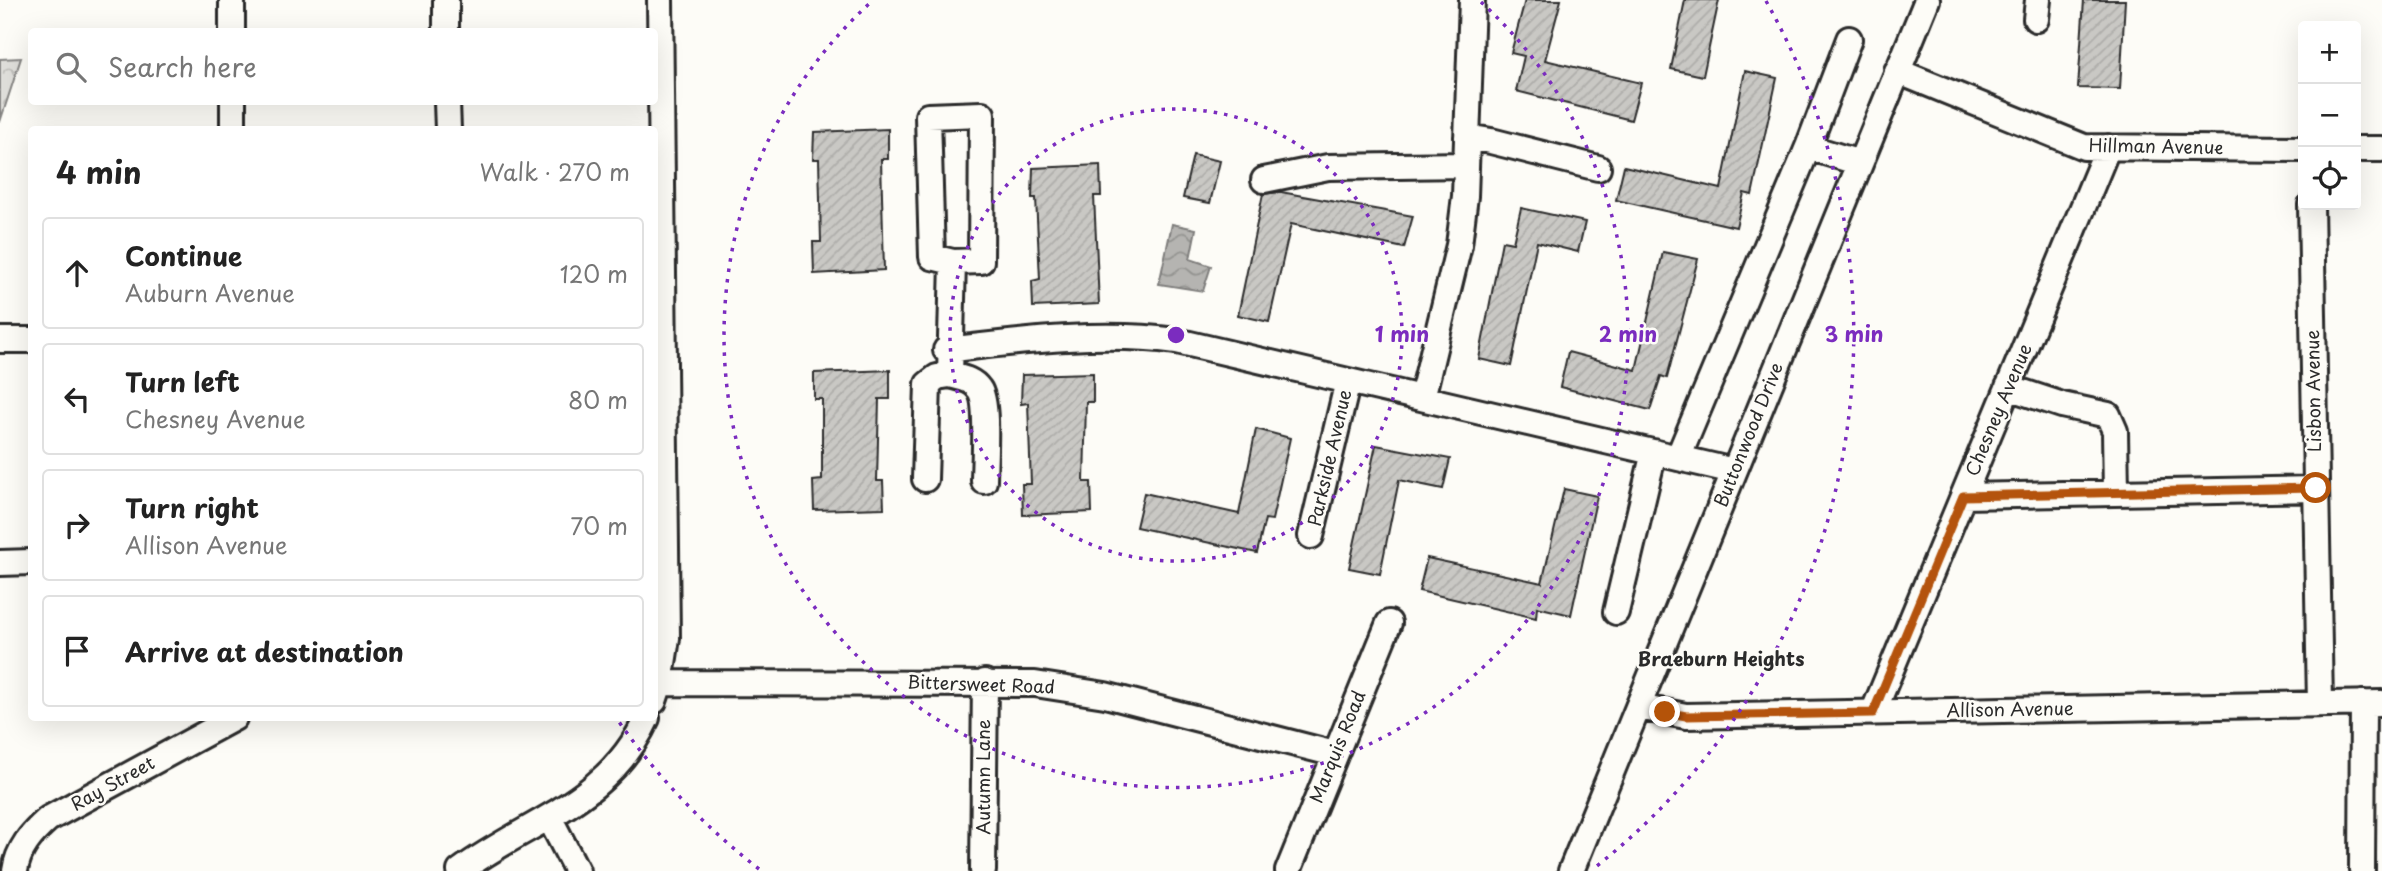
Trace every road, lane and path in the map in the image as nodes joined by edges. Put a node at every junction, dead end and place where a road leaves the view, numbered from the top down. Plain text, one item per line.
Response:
1 (232, 0) edge
2 (446, 0) edge
3 (660, 0) edge
4 (1472, 0) edge
5 (1927, 0) edge
6 (232, 28) edge
7 (446, 28) edge
8 (1849, 38) dead end
9 (1897, 71) junction
10 (233, 105) edge
11 (447, 105) edge
12 (233, 126) edge
13 (448, 126) edge
14 (1467, 138) junction
15 (1808, 147) junction
16 (2108, 147) junction
17 (2298, 149) edge
18 (2361, 149) edge
19 (2382, 149) edge
20 (1860, 163) junction
21 (1466, 165) junction
22 (1598, 169) dead end
23 (1264, 180) dead end
24 (2311, 210) edge
25 (953, 262) junction
26 (0, 340) edge
27 (28, 340) edge
28 (949, 349) junction
29 (950, 375) junction
30 (1348, 381) junction
31 (2008, 387) junction
32 (1422, 398) junction
33 (1666, 455) junction
34 (1734, 471) junction
35 (925, 479) dead end
36 (984, 481) dead end
37 (660, 484) edge
38 (2316, 488) junction
39 (2116, 493) junction
40 (1963, 496) junction
41 (1311, 536) dead end
42 (28, 562) edge
43 (0, 563) edge
44 (1616, 612) dead end
45 (1389, 622) dead end
46 (985, 682) junction
47 (658, 687) edge
48 (658, 692) edge
49 (2372, 703) edge
50 (2320, 704) junction
51 (1638, 707) junction
52 (1873, 713) junction
53 (229, 721) edge
54 (645, 721) edge
55 (1335, 754) junction
56 (549, 817) junction
57 (15, 871) edge
58 (460, 871) edge
59 (577, 871) edge
60 (983, 871) edge
61 (1288, 871) edge
62 (1571, 871) edge
63 (2362, 871) edge

1 - 6 street
2 - 7 street
3 - 37 street
4 - 14 street
5 - 9 street, Buttonwood Drive
8 - 15 street
9 - 16 street, Hillman Avenue
9 - 20 street, Buttonwood Drive
10 - 12 street
11 - 13 street
14 - 21 street
14 - 22 street
15 - 20 street
15 - 33 street
16 - 17 street, Hillman Avenue
16 - 31 street, Chesney Avenue
18 - 19 street
20 - 34 street, Buttonwood Drive
21 - 23 street
21 - 32 street
24 - 38 street, Lisbon Avenue
25 - 25 street
25 - 28 street
26 - 27 street
28 - 29 street
28 - 30 street
29 - 35 street
29 - 36 street
30 - 32 street
30 - 41 street, Parkside Avenue
31 - 39 street
31 - 40 street, Chesney Avenue
32 - 33 street
33 - 34 street
33 - 44 street
34 - 51 street, Buttonwood Drive
37 - 47 street
38 - 39 street
38 - 50 street, Lisbon Avenue
39 - 40 street
40 - 52 street, Chesney Avenue
42 - 43 street
45 - 55 street, Marquis Road
46 - 48 street, Bittersweet Road
46 - 55 street, Bittersweet Road
46 - 60 street, Autumn Lane
49 - 50 street, Allison Avenue
49 - 63 street
50 - 52 street, Allison Avenue
51 - 52 street, Allison Avenue
51 - 62 street, Buttonwood Drive
53 - 57 street, Ray Street
54 - 56 street
55 - 61 street, Marquis Road
56 - 58 street
56 - 59 street

